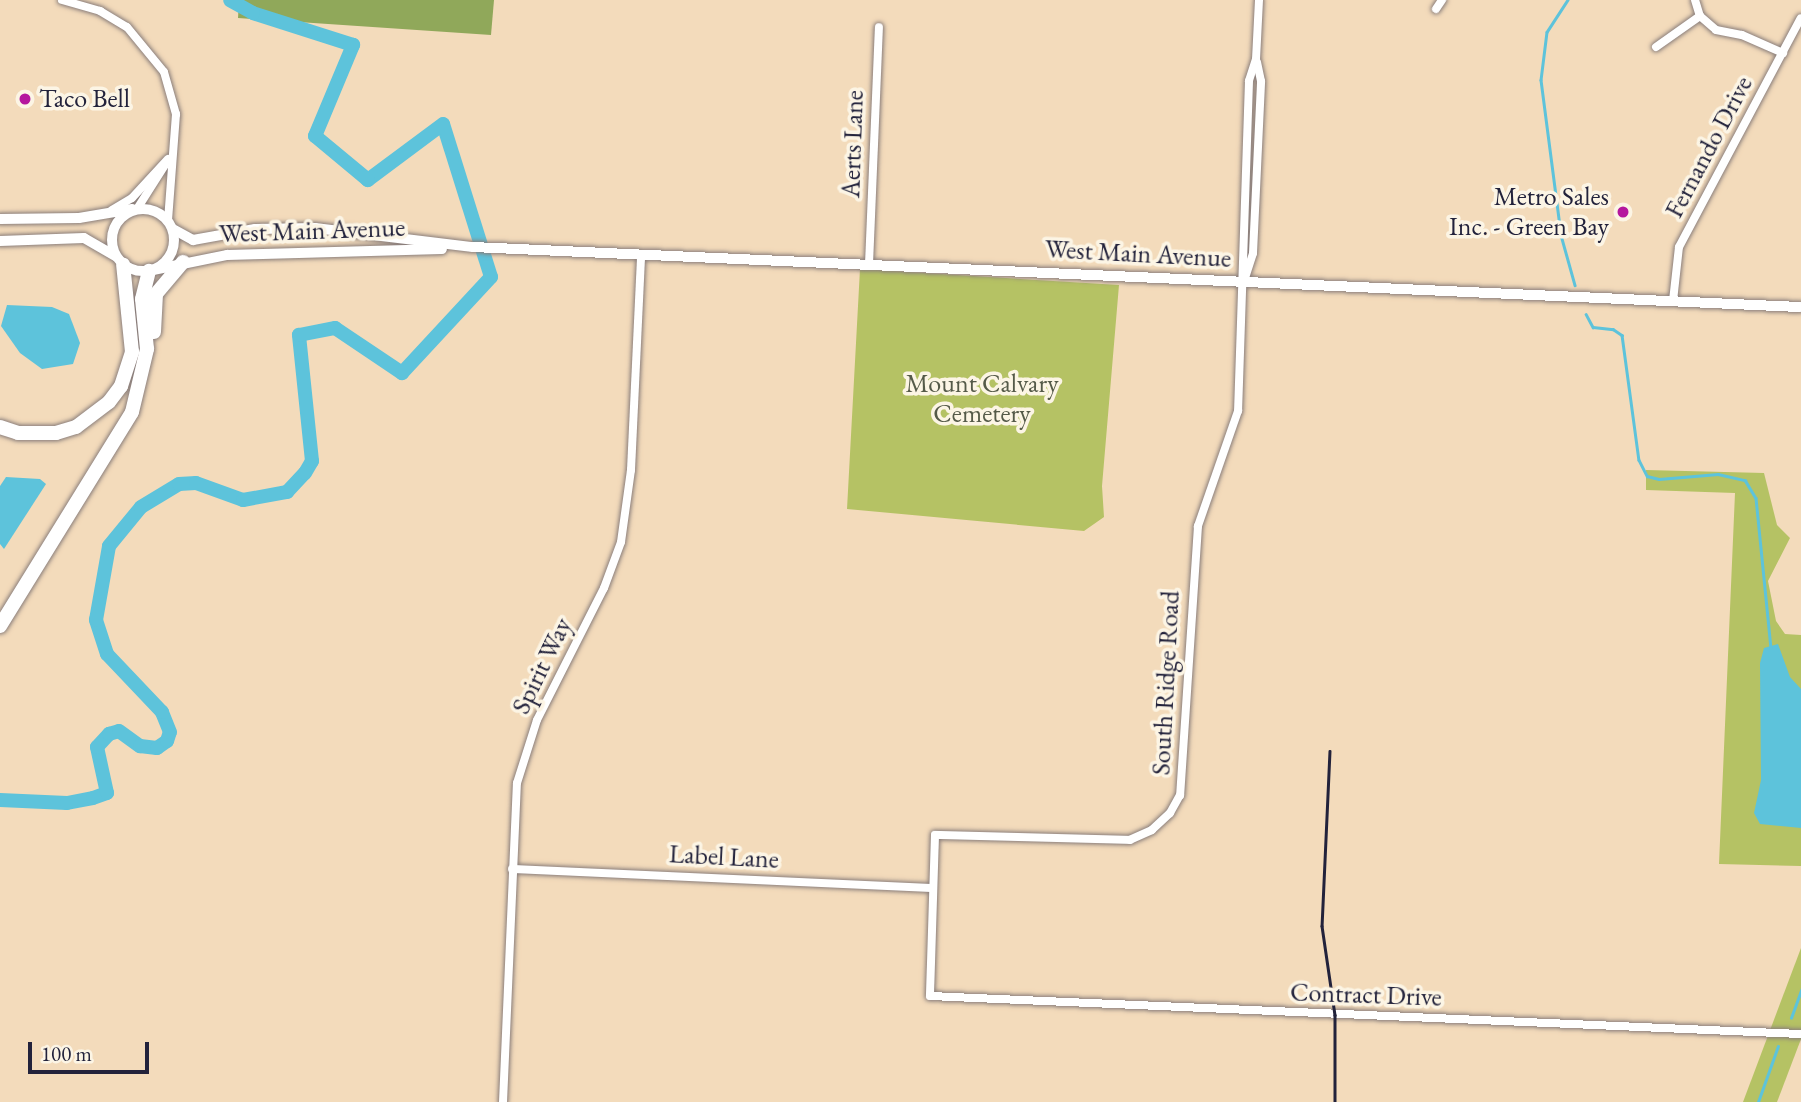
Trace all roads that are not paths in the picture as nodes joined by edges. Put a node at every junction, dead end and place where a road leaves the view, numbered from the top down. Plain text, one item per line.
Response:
1 (62, 0) edge
2 (1259, 0) edge
3 (1442, 0) edge
4 (1695, 0) edge
5 (1436, 9) dead end
6 (1700, 16) junction
7 (1801, 19) edge
8 (879, 27) dead end
9 (1656, 47) dead end
10 (1783, 53) junction
11 (169, 156) junction
12 (136, 209) junction
13 (112, 210) junction
14 (0, 219) edge
15 (170, 225) junction
16 (0, 241) edge
17 (473, 247) junction
18 (641, 254) junction
19 (120, 261) junction
20 (183, 262) junction
21 (869, 264) junction
22 (151, 270) junction
23 (1244, 282) junction
24 (1673, 301) junction
25 (1801, 307) edge
26 (143, 373) junction
27 (0, 427) edge
28 (0, 626) edge
29 (512, 869) junction
30 (933, 888) junction
31 (930, 996) joint
32 (1801, 1034) edge
33 (503, 1102) edge

1 - 11 street
2 - 23 street, South Ridge Road
3 - 5 street
4 - 6 street
6 - 9 street
6 - 10 street
7 - 10 street, Fernando Drive
8 - 21 street, Aerts Lane
10 - 24 street, Fernando Drive
11 - 12 street
11 - 13 street
11 - 15 street
12 - 13 main road
12 - 15 main road
12 - 19 main road
13 - 14 main road
15 - 17 main road, West Main Avenue
15 - 22 main road
16 - 19 main road
17 - 18 main road, West Main Avenue
17 - 20 main road, West Main Avenue
18 - 21 main road, West Main Avenue
18 - 29 street, Spirit Way
19 - 22 main road
19 - 27 highway
20 - 22 main road, West Main Avenue
20 - 26 highway
21 - 23 main road, West Main Avenue
22 - 26 highway
23 - 24 main road, West Main Avenue
23 - 30 street, South Ridge Road
24 - 25 main road, West Main Avenue
26 - 28 highway
29 - 30 street, Label Lane
29 - 33 street, Spirit Way
30 - 31 street, South Ridge Road
31 - 32 street, Contract Drive

